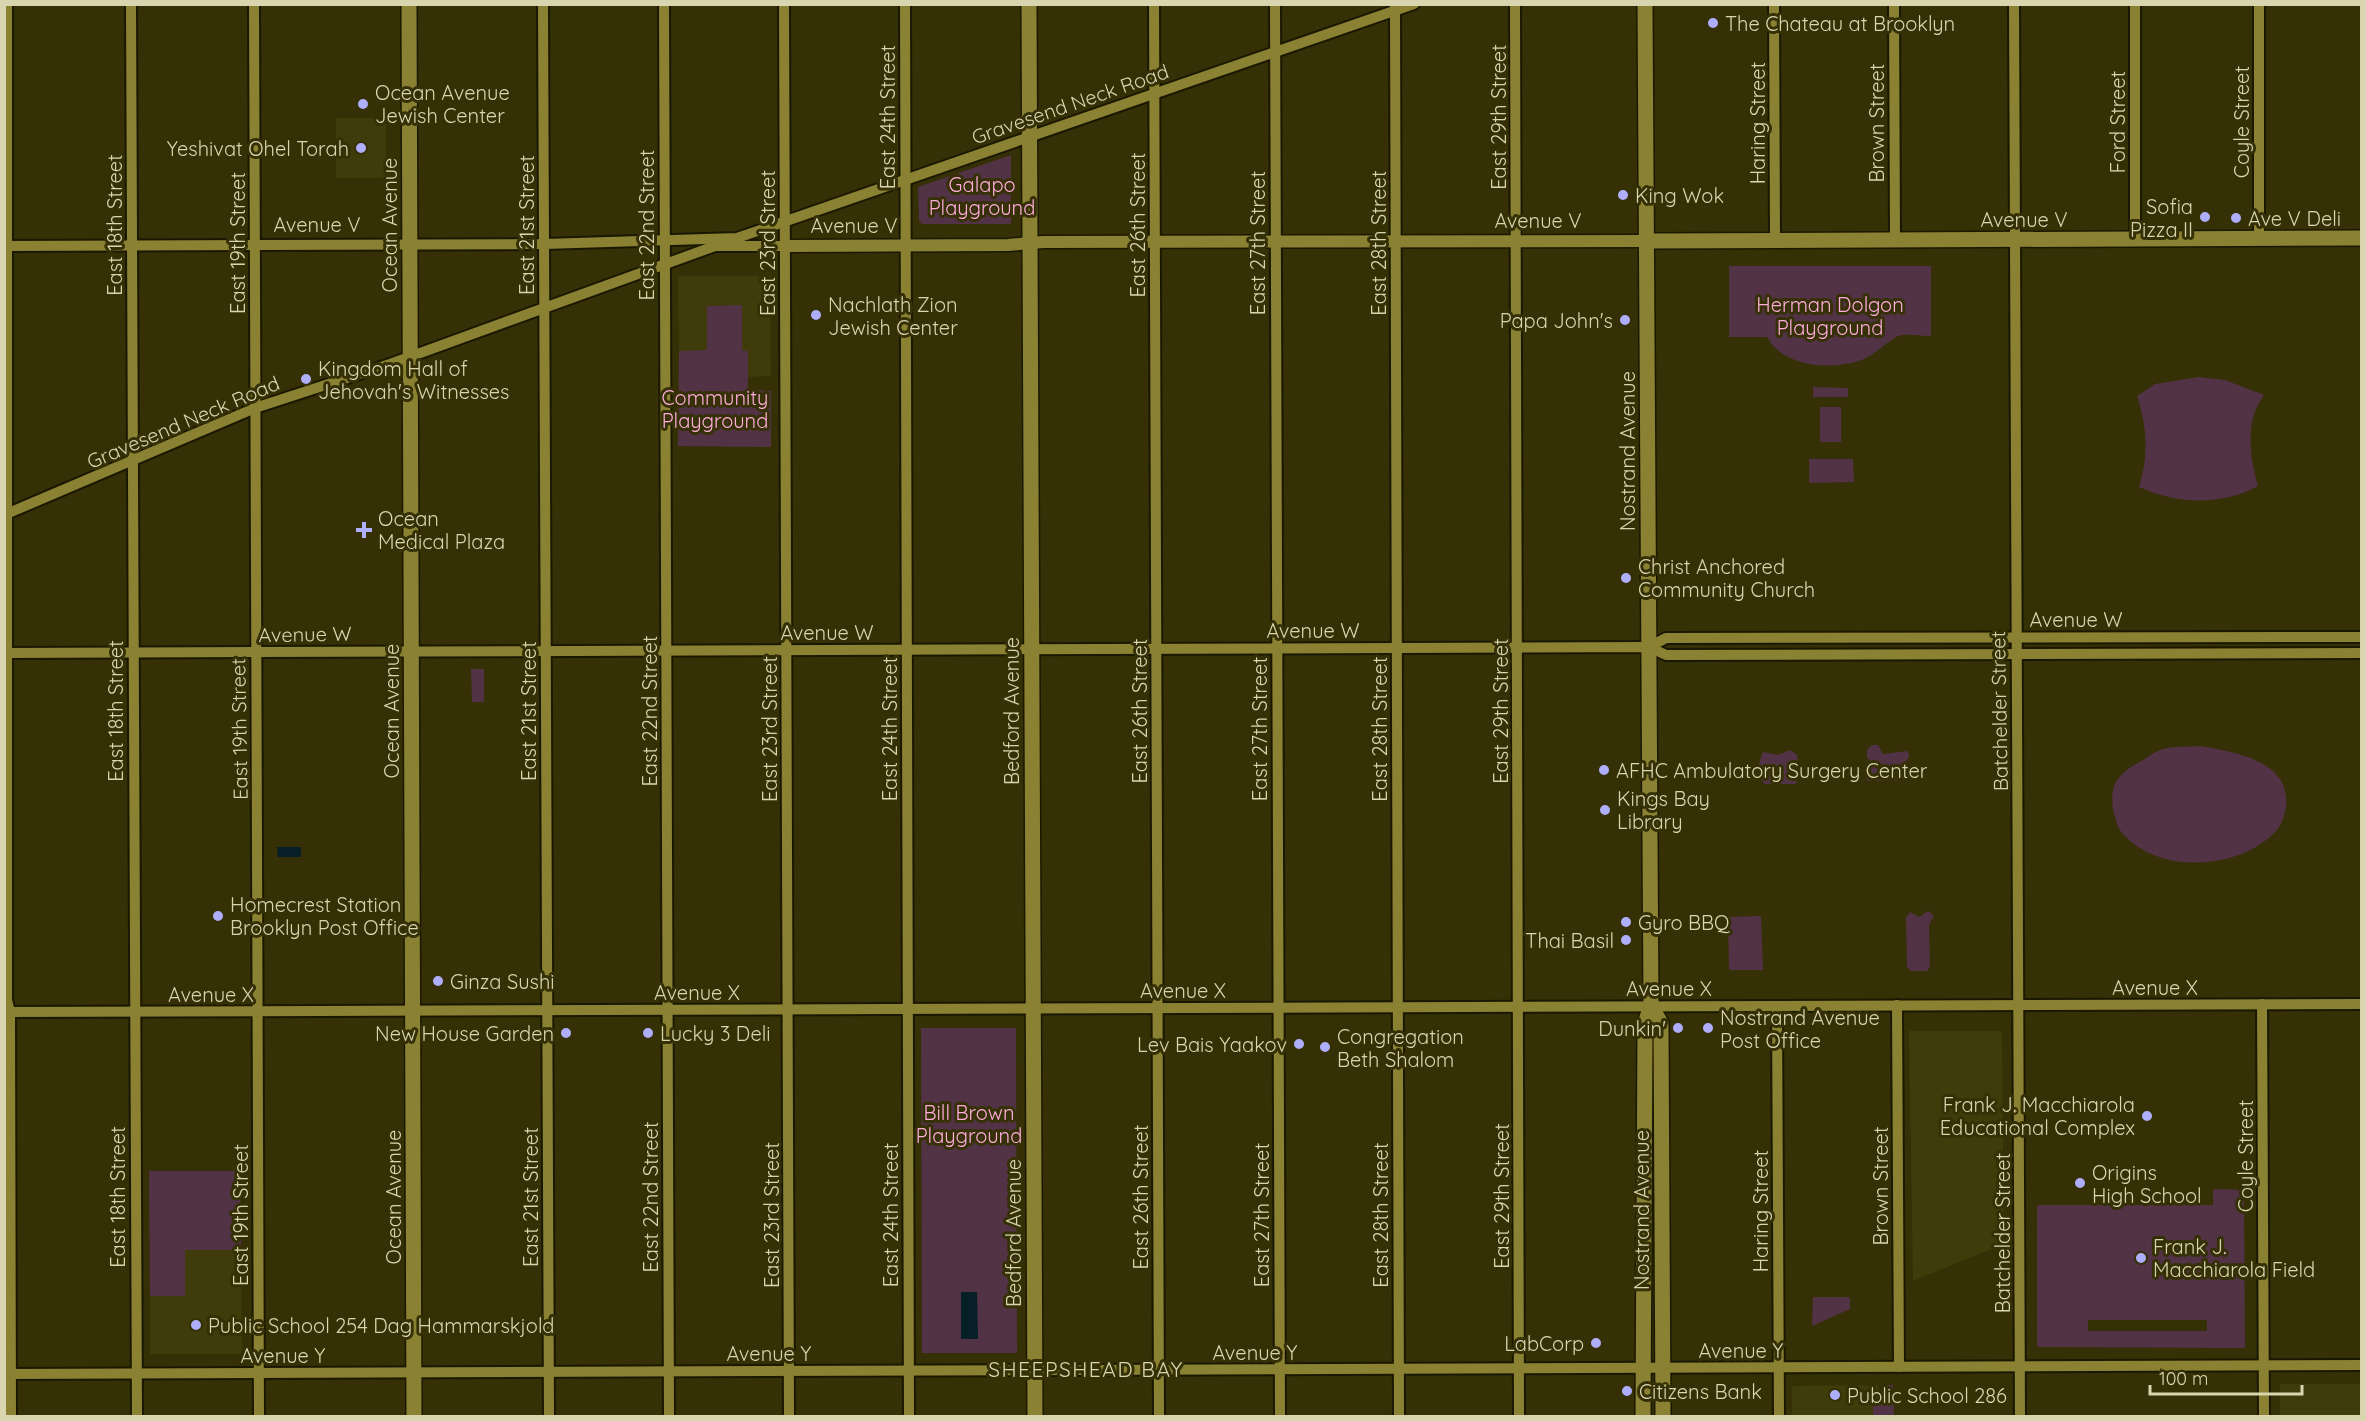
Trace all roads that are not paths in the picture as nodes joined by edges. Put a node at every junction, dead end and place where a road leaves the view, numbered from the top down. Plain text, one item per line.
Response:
1 (7, 4) edge
2 (131, 4) edge
3 (254, 4) edge
4 (409, 4) edge
5 (543, 4) edge
6 (664, 4) edge
7 (784, 4) edge
8 (904, 4) edge
9 (1029, 4) edge
10 (1154, 4) edge
11 (1275, 4) edge
12 (1414, 4) edge
13 (1515, 4) edge
14 (1645, 4) edge
15 (1774, 4) edge
16 (1894, 4) edge
17 (2014, 4) edge
18 (2134, 4) edge
19 (2259, 4) edge
20 (1395, 8) edge
21 (1275, 53) junction
22 (1154, 94) junction
23 (1030, 137) junction
24 (906, 180) junction
25 (785, 223) junction
26 (737, 238) joint
27 (2259, 238) junction
28 (2361, 238) edge
29 (2135, 239) junction
30 (1516, 240) junction
31 (1895, 240) junction
32 (2015, 240) junction
33 (664, 241) junction
34 (1396, 241) junction
35 (1646, 241) junction
36 (1775, 241) junction
37 (1030, 242) junction
38 (1155, 242) junction
39 (1275, 242) junction
40 (410, 244) junction
41 (544, 244) junction
42 (255, 245) junction
43 (6, 246) edge
44 (132, 246) junction
45 (715, 246) joint
46 (785, 246) junction
47 (905, 246) junction
48 (664, 266) junction
49 (545, 307) junction
50 (411, 356) junction
51 (255, 408) junction
52 (132, 462) junction
53 (6, 514) edge
54 (2361, 637) edge
55 (2016, 638) junction
56 (1649, 647) junction
57 (1397, 648) junction
58 (1518, 648) junction
59 (1032, 649) junction
60 (1157, 649) junction
61 (1277, 649) junction
62 (907, 650) junction
63 (412, 651) junction
64 (546, 651) junction
65 (667, 651) junction
66 (787, 651) junction
67 (256, 652) junction
68 (7, 653) edge
69 (133, 653) junction
70 (2016, 653) junction
71 (2361, 653) edge
72 (2262, 1004) junction
73 (2361, 1004) edge
74 (1897, 1005) junction
75 (2018, 1005) junction
76 (1651, 1006) junction
77 (1777, 1006) junction
78 (1398, 1007) junction
79 (1519, 1007) junction
80 (1156, 1008) junction
81 (1278, 1008) junction
82 (908, 1009) junction
83 (1033, 1009) junction
84 (788, 1010) junction
85 (547, 1011) junction
86 (668, 1011) junction
87 (7, 1012) edge
88 (134, 1012) junction
89 (258, 1012) junction
90 (413, 1012) junction
91 (2361, 1365) edge
92 (2264, 1366) junction
93 (1899, 1367) junction
94 (2020, 1367) junction
95 (1642, 1368) junction
96 (1663, 1368) junction
97 (1779, 1368) junction
98 (1399, 1369) junction
99 (1519, 1369) junction
100 (1035, 1370) junction
101 (1159, 1370) junction
102 (1280, 1370) junction
103 (789, 1371) junction
104 (909, 1371) junction
105 (414, 1372) junction
106 (548, 1372) junction
107 (669, 1372) junction
108 (259, 1373) junction
109 (8, 1374) edge
110 (136, 1374) junction
111 (11, 1416) edge
112 (137, 1416) edge
113 (259, 1416) edge
114 (414, 1416) edge
115 (549, 1416) edge
116 (669, 1416) edge
117 (789, 1416) edge
118 (909, 1416) edge
119 (1035, 1416) edge
120 (1159, 1416) edge
121 (1280, 1416) edge
122 (1399, 1416) edge
123 (1519, 1416) edge
124 (1643, 1416) edge
125 (1663, 1416) edge
126 (1779, 1416) edge
127 (2020, 1416) edge
128 (2264, 1416) edge

1 - 43 street
2 - 44 street, East 18th Street
3 - 42 street, East 19th Street
4 - 40 main road, Ocean Avenue
5 - 41 street, East 21st Street
6 - 33 street, East 22nd Street
7 - 25 street, East 23rd Street
8 - 24 street, East 24th Street
9 - 23 main road, Bedford Avenue
10 - 22 street, East 26th Street
11 - 21 street, East 27th Street
12 - 20 street, Gravesend Neck Road
13 - 30 street, East 29th Street
14 - 35 main road, Nostrand Avenue
15 - 36 street, Haring Street
16 - 31 street, Brown Street
17 - 32 street, Batchelder Street
18 - 29 street, Ford Street
19 - 27 street, Coyle Street
20 - 21 street, Gravesend Neck Road
20 - 34 street, East 28th Street
21 - 22 street, Gravesend Neck Road
21 - 39 street, East 27th Street
22 - 23 street, Gravesend Neck Road
22 - 38 street, East 26th Street
23 - 24 street, Gravesend Neck Road
23 - 37 main road, Bedford Avenue
24 - 25 street, Gravesend Neck Road
24 - 47 street, East 24th Street
25 - 26 street, Gravesend Neck Road
25 - 46 street, East 23rd Street
26 - 33 street, Avenue V
27 - 28 main road, Avenue V
27 - 29 main road, Avenue V
29 - 32 main road, Avenue V
30 - 34 street, Avenue V
30 - 35 street, Avenue V
30 - 58 street, East 29th Street
31 - 32 main road, Avenue V
31 - 36 main road, Avenue V
32 - 55 street, Batchelder Street
33 - 41 street, Avenue V
33 - 48 street, East 22nd Street
34 - 39 street, Avenue V
34 - 57 street, East 28th Street
35 - 36 main road, Avenue V
35 - 56 main road, Nostrand Avenue
37 - 38 street, Avenue V
37 - 47 street, Avenue V
37 - 59 main road, Bedford Avenue
38 - 39 street, Avenue V
38 - 60 street, East 26th Street
39 - 61 street, East 27th Street
40 - 41 street, Avenue V
40 - 42 street, Avenue V
40 - 50 main road, Ocean Avenue
41 - 49 street, East 21st Street
42 - 44 street, Avenue V
42 - 51 street, East 19th Street
43 - 44 street, Avenue V
43 - 53 street
44 - 52 street, East 18th Street
45 - 46 street, Avenue V
45 - 48 street, Gravesend Neck Road
46 - 47 street, Avenue V
46 - 66 street, East 23rd Street
47 - 62 street, East 24th Street
48 - 49 street, Gravesend Neck Road
48 - 65 street, East 22nd Street
49 - 50 street, Gravesend Neck Road
49 - 64 street, East 21st Street
50 - 51 street, Gravesend Neck Road
50 - 63 main road, Ocean Avenue
51 - 52 street, Gravesend Neck Road
51 - 67 street, East 19th Street
52 - 53 street, Gravesend Neck Road
52 - 69 street, East 18th Street
53 - 68 street
54 - 55 street, Avenue W
55 - 56 street, Avenue W
55 - 70 street, Batchelder Street
56 - 58 street, Avenue W
56 - 70 street, Avenue W
56 - 76 main road, Nostrand Avenue
57 - 58 street, Avenue W
57 - 61 street, Avenue W
57 - 78 street, East 28th Street
58 - 79 street, East 29th Street
59 - 60 street, Avenue W
59 - 62 street, Avenue W
59 - 83 main road, Bedford Avenue
60 - 61 street, Avenue W
60 - 80 street, East 26th Street
61 - 81 street, East 27th Street
62 - 66 street, Avenue W
62 - 82 street, East 24th Street
63 - 64 street, Avenue W
63 - 67 street, Avenue W
63 - 90 main road, Ocean Avenue
64 - 65 street, Avenue W
64 - 85 street, East 21st Street
65 - 66 street, Avenue W
65 - 86 street, East 22nd Street
66 - 84 street, East 23rd Street
67 - 69 street, Avenue W
67 - 89 street, East 19th Street
68 - 69 street, Avenue W
68 - 87 street
69 - 88 street, East 18th Street
70 - 71 street, Avenue W
70 - 75 street, Batchelder Street
72 - 73 street, Avenue X
72 - 75 street, Avenue X
72 - 92 street, Coyle Street
74 - 75 street, Avenue X
74 - 77 street, Avenue X
74 - 93 street, Brown Street
75 - 94 street, Batchelder Street
76 - 77 street, Avenue X
76 - 79 street, Avenue X
76 - 95 main road, Nostrand Avenue
76 - 96 main road, Nostrand Avenue
77 - 97 street, Haring Street
78 - 79 street, Avenue X
78 - 81 street, Avenue X
78 - 98 street, East 28th Street
79 - 99 street, East 29th Street
80 - 81 street, Avenue X
80 - 83 street, Avenue X
80 - 101 street, East 26th Street
81 - 102 street, East 27th Street
82 - 83 street, Avenue X
82 - 84 street, Avenue X
82 - 104 street, East 24th Street
83 - 100 main road, Bedford Avenue
84 - 86 street, Avenue X
84 - 103 street, East 23rd Street
85 - 86 street, Avenue X
85 - 90 street, Avenue X
85 - 106 street, East 21st Street
86 - 107 street, East 22nd Street
87 - 88 street, Avenue X
87 - 109 street
88 - 89 street, Avenue X
88 - 110 street, East 18th Street
89 - 90 street, Avenue X
89 - 108 street, East 19th Street
90 - 105 main road, Ocean Avenue
91 - 92 street, Avenue Y
92 - 94 street, Avenue Y
92 - 128 street, Coyle Street
93 - 94 street, Avenue Y
93 - 97 street, Avenue Y
94 - 127 street, Batchelder Street
95 - 96 street, Avenue Y
95 - 99 street, Avenue Y
95 - 124 main road, Nostrand Avenue
96 - 97 street, Avenue Y
96 - 125 main road, Nostrand Avenue
97 - 126 street, Haring Street
98 - 99 street, Avenue Y
98 - 102 street, Avenue Y
98 - 122 street, East 28th Street
99 - 123 street, East 29th Street
100 - 101 street, Avenue Y
100 - 104 street, Avenue Y
100 - 119 main road, Bedford Avenue
101 - 102 street, Avenue Y
101 - 120 street, East 26th Street
102 - 121 street, East 27th Street
103 - 104 street, Avenue Y
103 - 107 street, Avenue Y
103 - 117 street, East 23rd Street
104 - 118 street, East 24th Street
105 - 106 street, Avenue Y
105 - 108 street, Avenue Y
105 - 114 main road, Ocean Avenue
106 - 107 street, Avenue Y
106 - 115 street, East 21st Street
107 - 116 street, East 22nd Street
108 - 110 street, Avenue Y
108 - 113 street, East 19th Street
109 - 110 street, Avenue Y
109 - 111 street
110 - 112 street, East 18th Street

